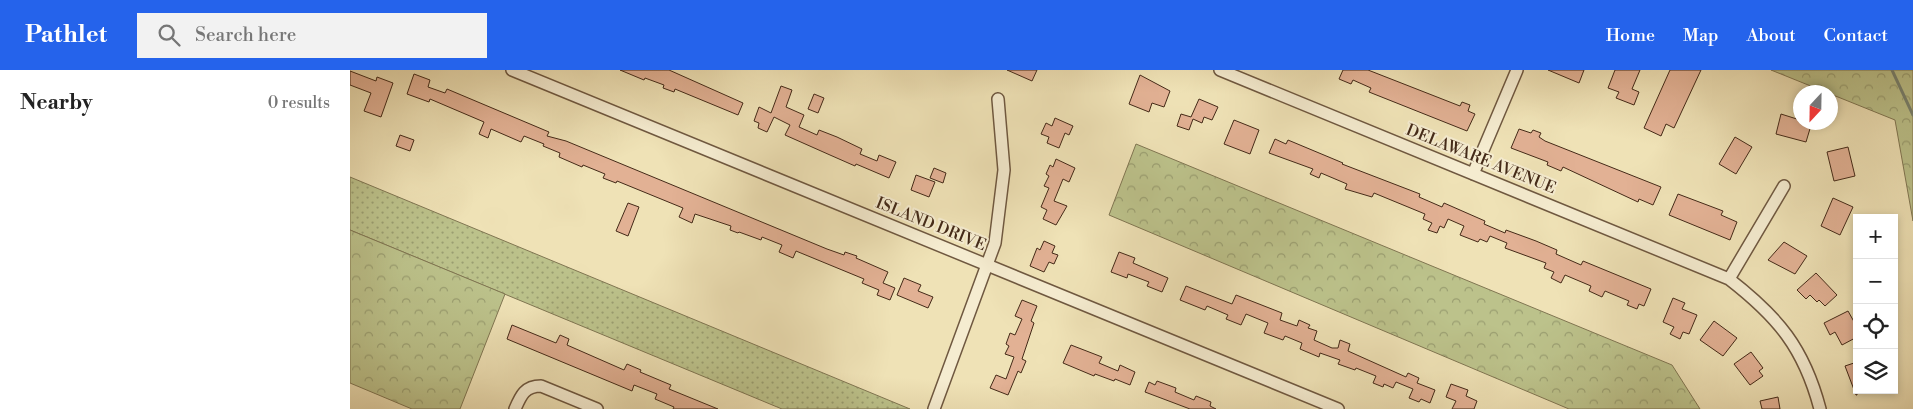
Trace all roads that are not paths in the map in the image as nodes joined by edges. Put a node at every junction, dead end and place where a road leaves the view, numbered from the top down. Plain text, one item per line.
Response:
1 (512, 70) edge
2 (1220, 70) edge
3 (1517, 70) edge
4 (998, 99) dead end
5 (1474, 174) junction
6 (1784, 186) dead end
7 (987, 265) junction
8 (1729, 279) junction
9 (515, 409) edge
10 (597, 409) edge
11 (934, 409) edge
12 (1338, 409) edge
13 (1820, 409) edge

1 - 7 street, ISLAND DRIVE
2 - 5 street, DELAWARE AVENUE
3 - 5 street
4 - 7 street
5 - 8 street, DELAWARE AVENUE
6 - 8 street
7 - 11 street
7 - 12 street, ISLAND DRIVE
8 - 13 street, DELAWARE AVENUE
9 - 10 street

